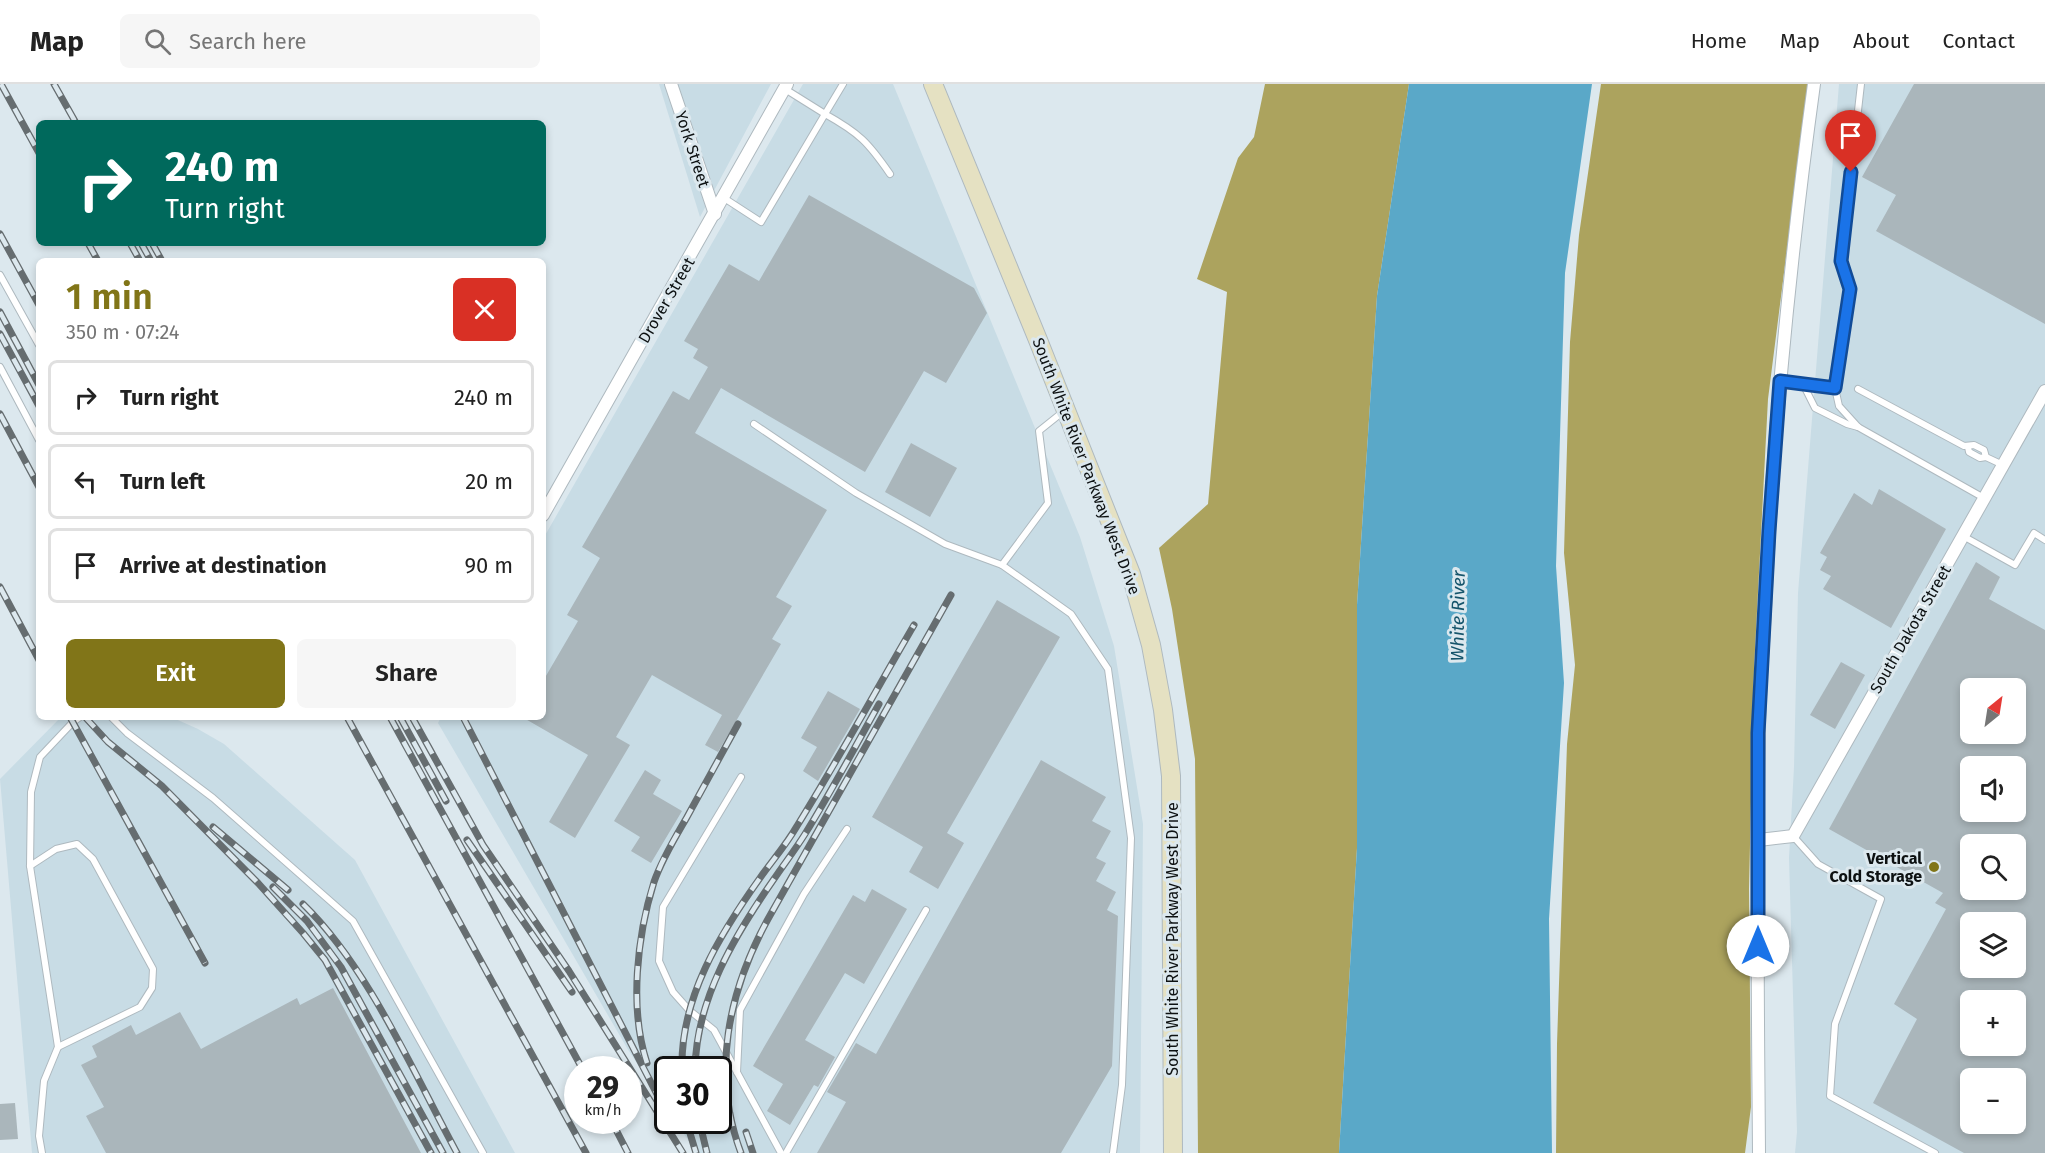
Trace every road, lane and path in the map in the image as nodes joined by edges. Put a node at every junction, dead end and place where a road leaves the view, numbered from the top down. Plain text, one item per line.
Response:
1 (671, 84) edge
2 (843, 84) edge
3 (933, 84) edge
4 (1814, 84) edge
5 (1861, 84) edge
6 (786, 86) edge
7 (825, 114) junction
8 (890, 174) dead end
9 (724, 198) junction
10 (715, 214) junction
11 (0, 275) edge
12 (36, 340) edge
13 (0, 367) edge
14 (1780, 381) junction
15 (1803, 384) junction
16 (1835, 388) junction
17 (1858, 389) dead end
18 (2045, 391) edge
19 (1066, 410) junction
20 (754, 424) dead end
21 (1858, 427) junction
22 (36, 434) edge
23 (2003, 465) junction
24 (1984, 498) junction
25 (546, 510) edge
26 (1963, 536) junction
27 (2045, 540) edge
28 (1002, 565) junction
29 (76, 720) edge
30 (114, 720) edge
31 (741, 777) dead end
32 (847, 829) dead end
33 (1793, 836) junction
34 (1759, 840) junction
35 (30, 866) junction
36 (926, 910) dead end
37 (58, 1047) junction
38 (737, 1074) junction
39 (42, 1153) edge
40 (483, 1153) edge
41 (784, 1153) edge
42 (1113, 1153) edge
43 (1173, 1153) edge
44 (1759, 1153) edge
45 (1935, 1153) edge

1 - 10 street, York Street
2 - 7 lane
3 - 19 street, South White River Parkway West Drive
4 - 14 street
5 - 16 lane
6 - 7 lane
6 - 9 street, Drover Street
7 - 8 lane
7 - 9 lane
9 - 10 street, Drover Street
10 - 25 street, Drover Street
11 - 12 lane
13 - 22 lane
14 - 15 lane
14 - 34 street
15 - 16 lane
15 - 21 lane
16 - 21 lane
17 - 23 lane
18 - 23 street, South Dakota Street
19 - 28 lane
19 - 43 street, South White River Parkway West Drive
20 - 28 lane
21 - 24 lane
23 - 24 street, South Dakota Street
24 - 26 street, South Dakota Street
26 - 27 lane
26 - 33 street, South Dakota Street
28 - 42 lane
29 - 35 lane
30 - 40 lane
31 - 38 lane
32 - 38 lane
33 - 34 street
33 - 45 lane
34 - 44 street
35 - 37 lane
35 - 37 lane
36 - 41 lane
37 - 39 lane
38 - 41 lane

